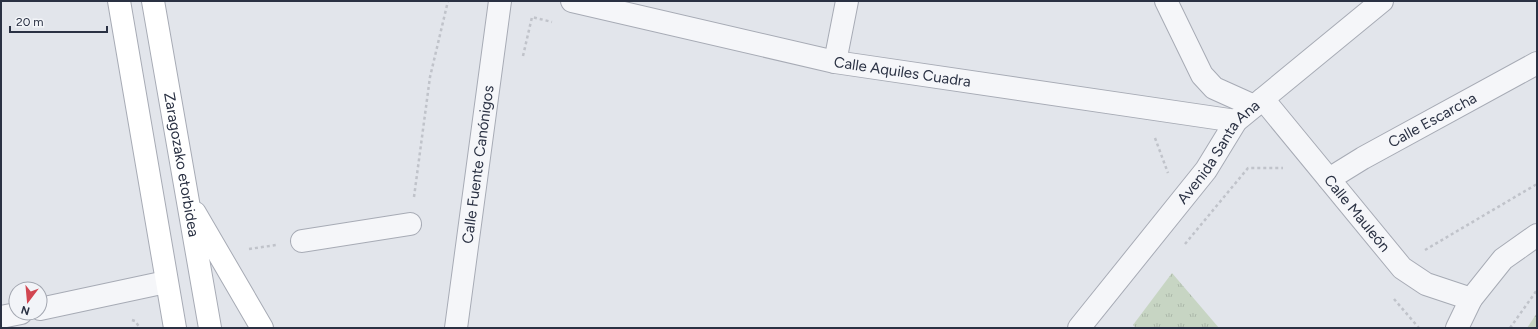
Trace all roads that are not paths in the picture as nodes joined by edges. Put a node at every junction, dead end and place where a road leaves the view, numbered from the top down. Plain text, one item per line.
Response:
1 (119, 1) edge
2 (153, 1) edge
3 (500, 1) edge
4 (572, 1) edge
5 (847, 1) edge
6 (1166, 1) edge
7 (1382, 1) edge
8 (835, 62) junction
9 (1537, 63) edge
10 (1258, 102) junction
11 (1236, 120) junction
12 (1329, 179) junction
13 (188, 200) junction
14 (410, 224) road end
15 (1537, 235) edge
16 (302, 241) road end
17 (166, 282) junction
18 (1471, 299) junction
19 (48, 307) edge
20 (175, 328) edge
21 (210, 328) edge
22 (262, 328) edge
23 (456, 328) edge
24 (1079, 328) edge
25 (1457, 328) edge

1 - 17 main road
2 - 13 main road, Zaragozako etorbidea
3 - 23 street, Calle Fuente Canónigos
4 - 8 street, Calle Aquiles Cuadra
5 - 8 street
6 - 10 street
7 - 10 street, Avenida Santa Ana
8 - 11 street, Calle Aquiles Cuadra
9 - 12 street, Calle Escarcha
10 - 11 street, Avenida Santa Ana
10 - 12 street, Calle Mauleón
11 - 24 street, Avenida Santa Ana
12 - 18 street, Calle Mauleón
13 - 21 main road, Zaragozako etorbidea
13 - 22 main road
14 - 16 street
15 - 18 street
17 - 19 street
17 - 20 main road
18 - 25 street

